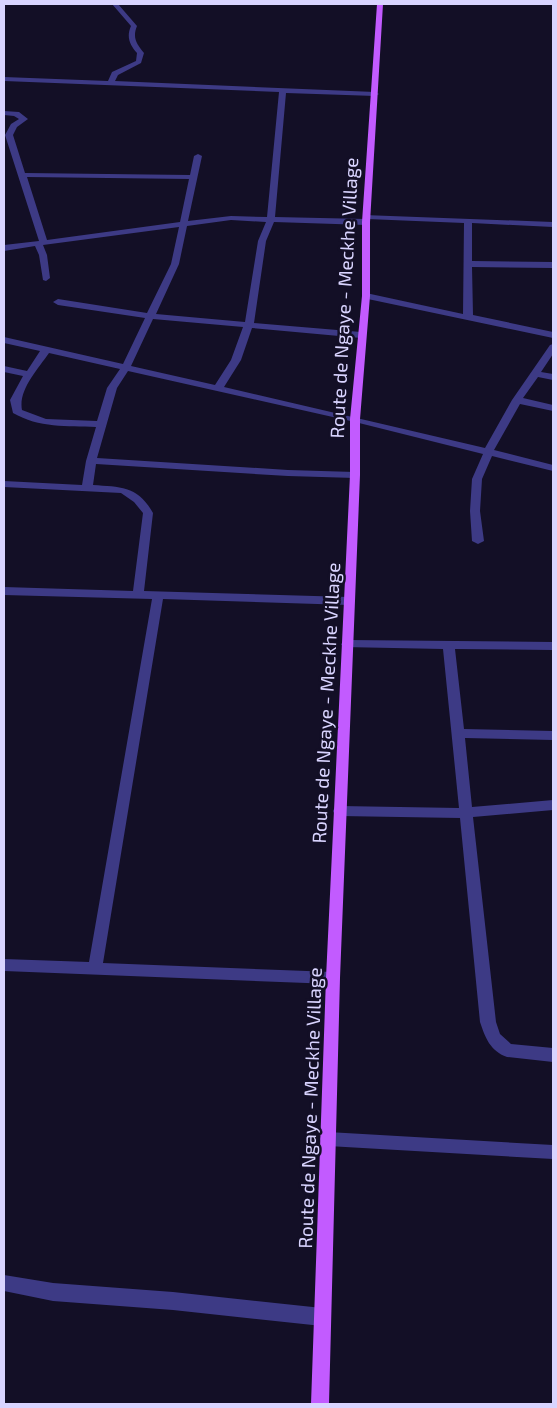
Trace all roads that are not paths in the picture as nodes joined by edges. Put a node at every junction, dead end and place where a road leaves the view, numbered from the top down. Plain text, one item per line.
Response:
1 (115, 4) edge
2 (380, 4) edge
3 (4, 79) edge
4 (111, 83) junction
5 (283, 90) junction
6 (374, 94) junction
7 (4, 113) edge
8 (198, 156) dead end
9 (20, 174) junction
10 (194, 177) junction
11 (271, 219) junction
12 (367, 219) junction
13 (468, 220) junction
14 (553, 224) edge
15 (184, 225) junction
16 (41, 244) junction
17 (4, 248) edge
18 (467, 264) junction
19 (553, 265) edge
20 (46, 278) dead end
21 (366, 296) junction
22 (58, 302) dead end
23 (150, 316) junction
24 (468, 317) junction
25 (249, 324) junction
26 (362, 335) junction
27 (553, 335) edge
28 (4, 340) edge
29 (553, 347) edge
30 (46, 350) junction
31 (126, 367) junction
32 (4, 369) edge
33 (534, 373) junction
34 (29, 374) junction
35 (553, 377) edge
36 (218, 388) junction
37 (4, 400) edge
38 (15, 400) junction
39 (517, 400) junction
40 (553, 408) edge
41 (355, 419) junction
42 (100, 424) junction
43 (489, 451) junction
44 (91, 461) junction
45 (553, 468) edge
46 (355, 475) junction
47 (4, 484) edge
48 (87, 488) junction
49 (478, 541) dead end
50 (4, 592) edge
51 (138, 594) junction
52 (158, 595) junction
53 (349, 601) junction
54 (347, 644) junction
55 (449, 646) junction
56 (553, 646) edge
57 (457, 733) junction
58 (553, 735) edge
59 (553, 805) edge
60 (340, 811) junction
61 (465, 813) junction
62 (4, 965) edge
63 (95, 968) junction
64 (333, 978) junction
65 (553, 1055) edge
66 (328, 1139) junction
67 (553, 1152) edge
68 (4, 1283) edge
69 (322, 1317) junction
70 (322, 1404) edge

1 - 4 street
2 - 6 main road, Route de Ngaye - Meckhe Village
3 - 4 street
4 - 5 street
5 - 6 street
5 - 11 street
6 - 12 main road, Route de Ngaye - Meckhe Village
7 - 9 street
8 - 10 street
9 - 10 street
9 - 16 street
10 - 15 street
11 - 12 street
11 - 15 street
11 - 25 street
12 - 13 street
12 - 21 main road, Route de Ngaye - Meckhe Village
13 - 14 street
13 - 18 street
15 - 16 street
15 - 23 street
16 - 17 street
16 - 20 street
18 - 19 street
18 - 24 street
21 - 24 street
21 - 26 main road, Route de Ngaye - Meckhe Village
22 - 23 street
23 - 25 street
23 - 31 street
24 - 27 street
25 - 26 street
25 - 36 street
26 - 41 main road, Route de Ngaye - Meckhe Village
28 - 30 street
29 - 33 street
30 - 31 street
30 - 34 street
31 - 36 street
31 - 42 street
32 - 34 street
33 - 35 street
33 - 39 street
34 - 38 street
36 - 41 street
37 - 38 street
38 - 42 street
39 - 40 street
39 - 43 street
41 - 43 street
41 - 46 main road, Route de Ngaye - Meckhe Village
42 - 44 street
43 - 45 street
43 - 49 street
44 - 46 street
44 - 48 street
46 - 53 main road, Route de Ngaye - Meckhe Village
47 - 48 street
48 - 51 street
50 - 51 street
51 - 52 street
52 - 53 street
52 - 63 street
53 - 54 main road, Route de Ngaye - Meckhe Village
54 - 55 street
54 - 60 main road, Route de Ngaye - Meckhe Village
55 - 56 street
55 - 57 street
57 - 58 street
57 - 61 street
59 - 61 street
60 - 61 street
60 - 64 main road, Route de Ngaye - Meckhe Village
61 - 65 street
62 - 63 street
63 - 64 street
64 - 66 main road, Route de Ngaye - Meckhe Village
66 - 67 street
66 - 69 main road, Route de Ngaye - Meckhe Village
68 - 69 street
69 - 70 main road, Route de Ngaye - Meckhe Village

